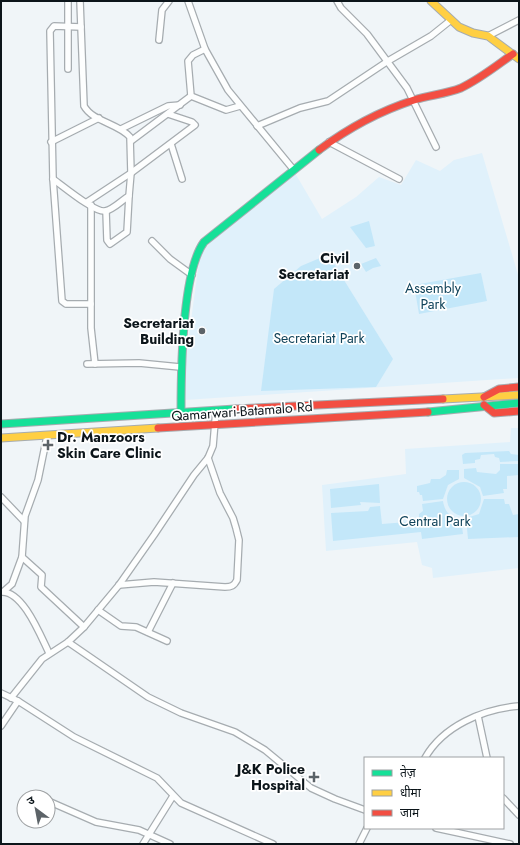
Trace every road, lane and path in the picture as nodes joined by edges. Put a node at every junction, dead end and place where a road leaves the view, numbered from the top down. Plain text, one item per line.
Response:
1 (68, 1) edge
2 (80, 1) edge
3 (169, 1) edge
4 (188, 1) edge
5 (337, 1) edge
6 (431, 1) edge
7 (451, 20) junction
8 (519, 20) edge
9 (68, 26) junction
10 (81, 27) junction
11 (488, 36) junction
12 (159, 40) dead end
13 (206, 49) junction
14 (516, 56) edge
15 (388, 61) junction
16 (68, 69) dead end
17 (192, 96) junction
18 (414, 100) junction
19 (180, 105) junction
20 (240, 106) junction
21 (168, 114) junction
22 (99, 118) junction
23 (256, 126) junction
24 (121, 129) junction
25 (132, 141) junction
26 (51, 142) junction
27 (329, 142) junction
28 (171, 144) junction
29 (436, 147) dead end
30 (293, 169) junction
31 (131, 172) junction
32 (53, 179) junction
33 (182, 179) dead end
34 (399, 179) dead end
35 (129, 196) junction
36 (89, 204) junction
37 (106, 211) junction
38 (152, 241) dead end
39 (192, 275) junction
40 (91, 304) junction
41 (87, 364) dead end
42 (95, 364) junction
43 (180, 367) junction
44 (519, 387) edge
45 (519, 395) edge
46 (484, 397) junction
47 (519, 403) edge
48 (484, 405) junction
49 (216, 410) junction
50 (519, 411) edge
51 (181, 412) junction
52 (1, 424) edge
53 (216, 425) junction
54 (47, 436) junction
55 (1, 438) edge
56 (208, 458) junction
57 (1, 497) edge
58 (24, 522) junction
59 (22, 557) junction
60 (174, 583) junction
61 (119, 585) junction
62 (2, 591) edge
63 (98, 610) junction
64 (84, 627) junction
65 (148, 632) junction
66 (167, 641) dead end
67 (68, 642) junction
68 (49, 653) junction
69 (1, 693) edge
70 (11, 698) junction
71 (18, 701) junction
72 (519, 706) edge
73 (478, 716) junction
74 (1, 726) edge
75 (426, 757) edge
76 (487, 757) edge
77 (173, 796) junction
78 (504, 799) edge
79 (56, 804) edge
80 (364, 810) edge
81 (519, 815) edge
82 (366, 829) edge
83 (441, 829) edge
84 (150, 834) junction
85 (143, 844) edge
86 (170, 844) edge
87 (274, 844) edge
88 (359, 844) edge
89 (510, 844) edge

1 - 9 street
2 - 10 street
3 - 12 street
4 - 13 street
5 - 15 street
6 - 7 main road
7 - 11 main road
7 - 15 street
8 - 11 street
9 - 10 street
9 - 16 street
9 - 26 street
10 - 22 street
11 - 14 main road
13 - 17 street
13 - 20 street
14 - 18 main road
15 - 18 street
15 - 23 street
17 - 19 street
17 - 20 street
18 - 27 main road
18 - 29 street
19 - 21 street
19 - 24 street
20 - 23 street
21 - 25 street
21 - 28 street
22 - 24 street
22 - 26 street
23 - 30 street
24 - 25 street
25 - 31 street
26 - 32 street
27 - 30 main road
27 - 34 street
28 - 31 street
28 - 33 street
30 - 39 main road
31 - 35 street
31 - 36 street
32 - 36 street
32 - 40 street
35 - 37 street
35 - 37 street
36 - 37 street
36 - 40 street
38 - 39 street
39 - 43 main road
40 - 42 street
41 - 42 street
42 - 43 street
43 - 51 main road
44 - 46 main road
45 - 46 main road, Qamarwari-Batamalo Rd
46 - 49 main road, Qamarwari-Batamalo Rd
47 - 48 main road, Qamarwari-Batamalo Rd
48 - 50 main road
48 - 53 main road, Qamarwari-Batamalo Rd
49 - 51 main road, Qamarwari-Batamalo Rd
49 - 53 street
51 - 52 main road, Qamarwari-Batamalo Rd
53 - 54 main road, Qamarwari-Batamalo Rd
53 - 56 street
54 - 55 main road, Qamarwari-Batamalo Rd
54 - 58 street
56 - 60 street
56 - 61 street
57 - 58 street
58 - 59 street
59 - 62 street
59 - 64 street
60 - 61 street
60 - 65 street
61 - 63 street
62 - 68 street
63 - 64 street
63 - 65 street
64 - 67 street
65 - 66 street
67 - 68 street
67 - 80 street
68 - 70 street
69 - 70 street
70 - 71 street
71 - 74 street
71 - 77 street
72 - 73 street
73 - 75 street
73 - 76 street
77 - 84 street
77 - 87 street
78 - 81 street
79 - 84 street
82 - 88 street
83 - 89 street
84 - 85 street
84 - 86 street

